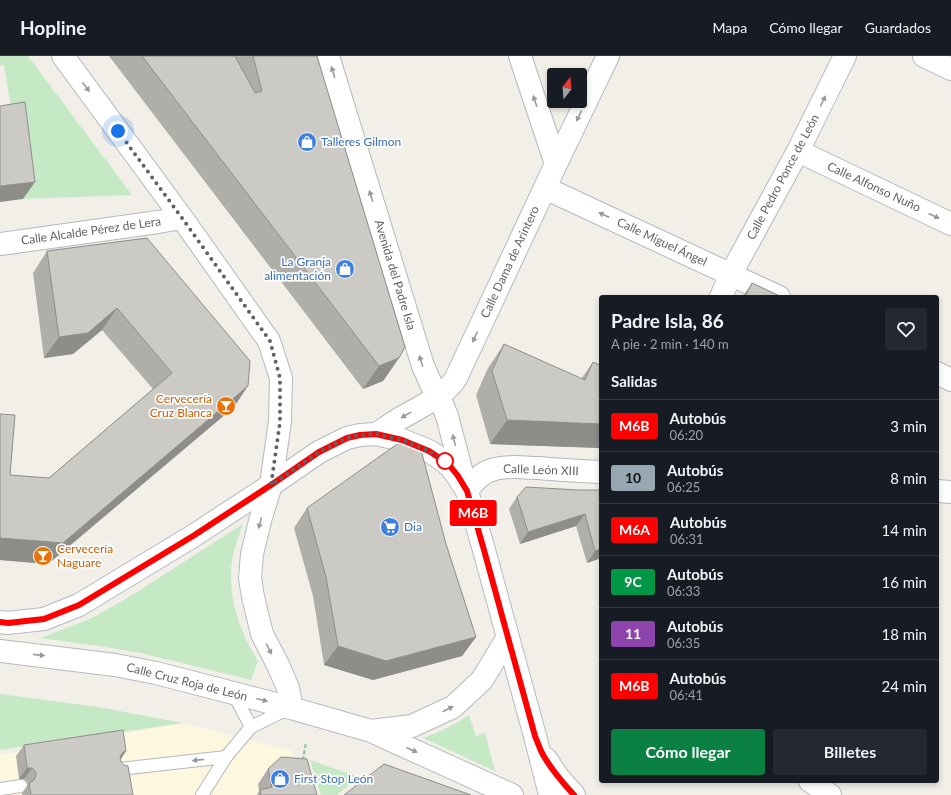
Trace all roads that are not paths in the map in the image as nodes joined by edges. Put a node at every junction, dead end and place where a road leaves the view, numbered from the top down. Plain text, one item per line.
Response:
1 (63, 56) edge
2 (328, 56) edge
3 (520, 56) edge
4 (608, 56) edge
5 (845, 56) edge
6 (924, 56) edge
7 (951, 69) edge
8 (798, 151) junction
9 (556, 164) junction
10 (545, 188) junction
11 (182, 218) junction
12 (951, 224) edge
13 (0, 244) edge
14 (731, 274) junction
15 (722, 295) edge
16 (774, 295) edge
17 (939, 374) edge
18 (951, 380) edge
19 (437, 397) junction
20 (376, 434) junction
21 (599, 472) edge
22 (271, 485) junction
23 (467, 491) junction
24 (939, 492) edge
25 (951, 492) edge
26 (0, 622) edge
27 (508, 637) junction
28 (0, 651) edge
29 (233, 693) junction
30 (291, 708) junction
31 (251, 727) junction
32 (371, 731) junction
33 (535, 736) junction
34 (226, 757) junction
35 (120, 768) edge
36 (813, 783) edge
37 (20, 786) dead end
38 (0, 789) edge
39 (202, 795) edge
40 (512, 795) edge
41 (550, 795) edge
42 (574, 795) edge
43 (830, 795) edge

1 -> 11 street
19 -> 2 street, Avenida del Padre Isla
9 -> 3 street
4 -> 9 street, Calle Dama de Arintero
8 -> 5 street, Calle Pedro Ponce de León
6 - 7 street
8 -> 12 street, Calle Alfonso Nuño
8 - 14 street, Calle Pedro Ponce de León
9 - 10 street, Calle Dama de Arintero
14 -> 10 street, Calle Miguel Ángel
10 -> 19 street, Calle Dama de Arintero
11 - 13 street, Calle Alcalde Pérez de Lera
11 - 22 street
14 - 15 street, Calle Pedro Ponce de León
14 - 16 street, Calle Miguel Ángel
17 - 18 street
19 -> 20 street, Calle Dama de Arintero
23 -> 19 street, Avenida del Padre Isla
20 - 22 street
20 - 23 street, Avenida del Padre Isla
21 - 23 street, Calle León XIII
22 - 26 street
22 -> 30 street
23 - 27 street, Avenida del Padre Isla
24 - 25 street
32 -> 27 street, Calle Cruz Roja de León
27 - 33 street, Avenida del Padre Isla
28 -> 29 street, Calle Cruz Roja de León
29 -> 30 street, Calle Cruz Roja de León
29 - 31 lane
30 - 31 lane
30 - 32 street, Calle Cruz Roja de León
31 - 34 lane
32 -> 40 street, Calle Cruz Roja de León
33 - 41 street, Avenida del Padre Isla
33 - 42 street
34 -> 35 lane
34 - 39 lane
36 - 43 street
37 - 38 lane

